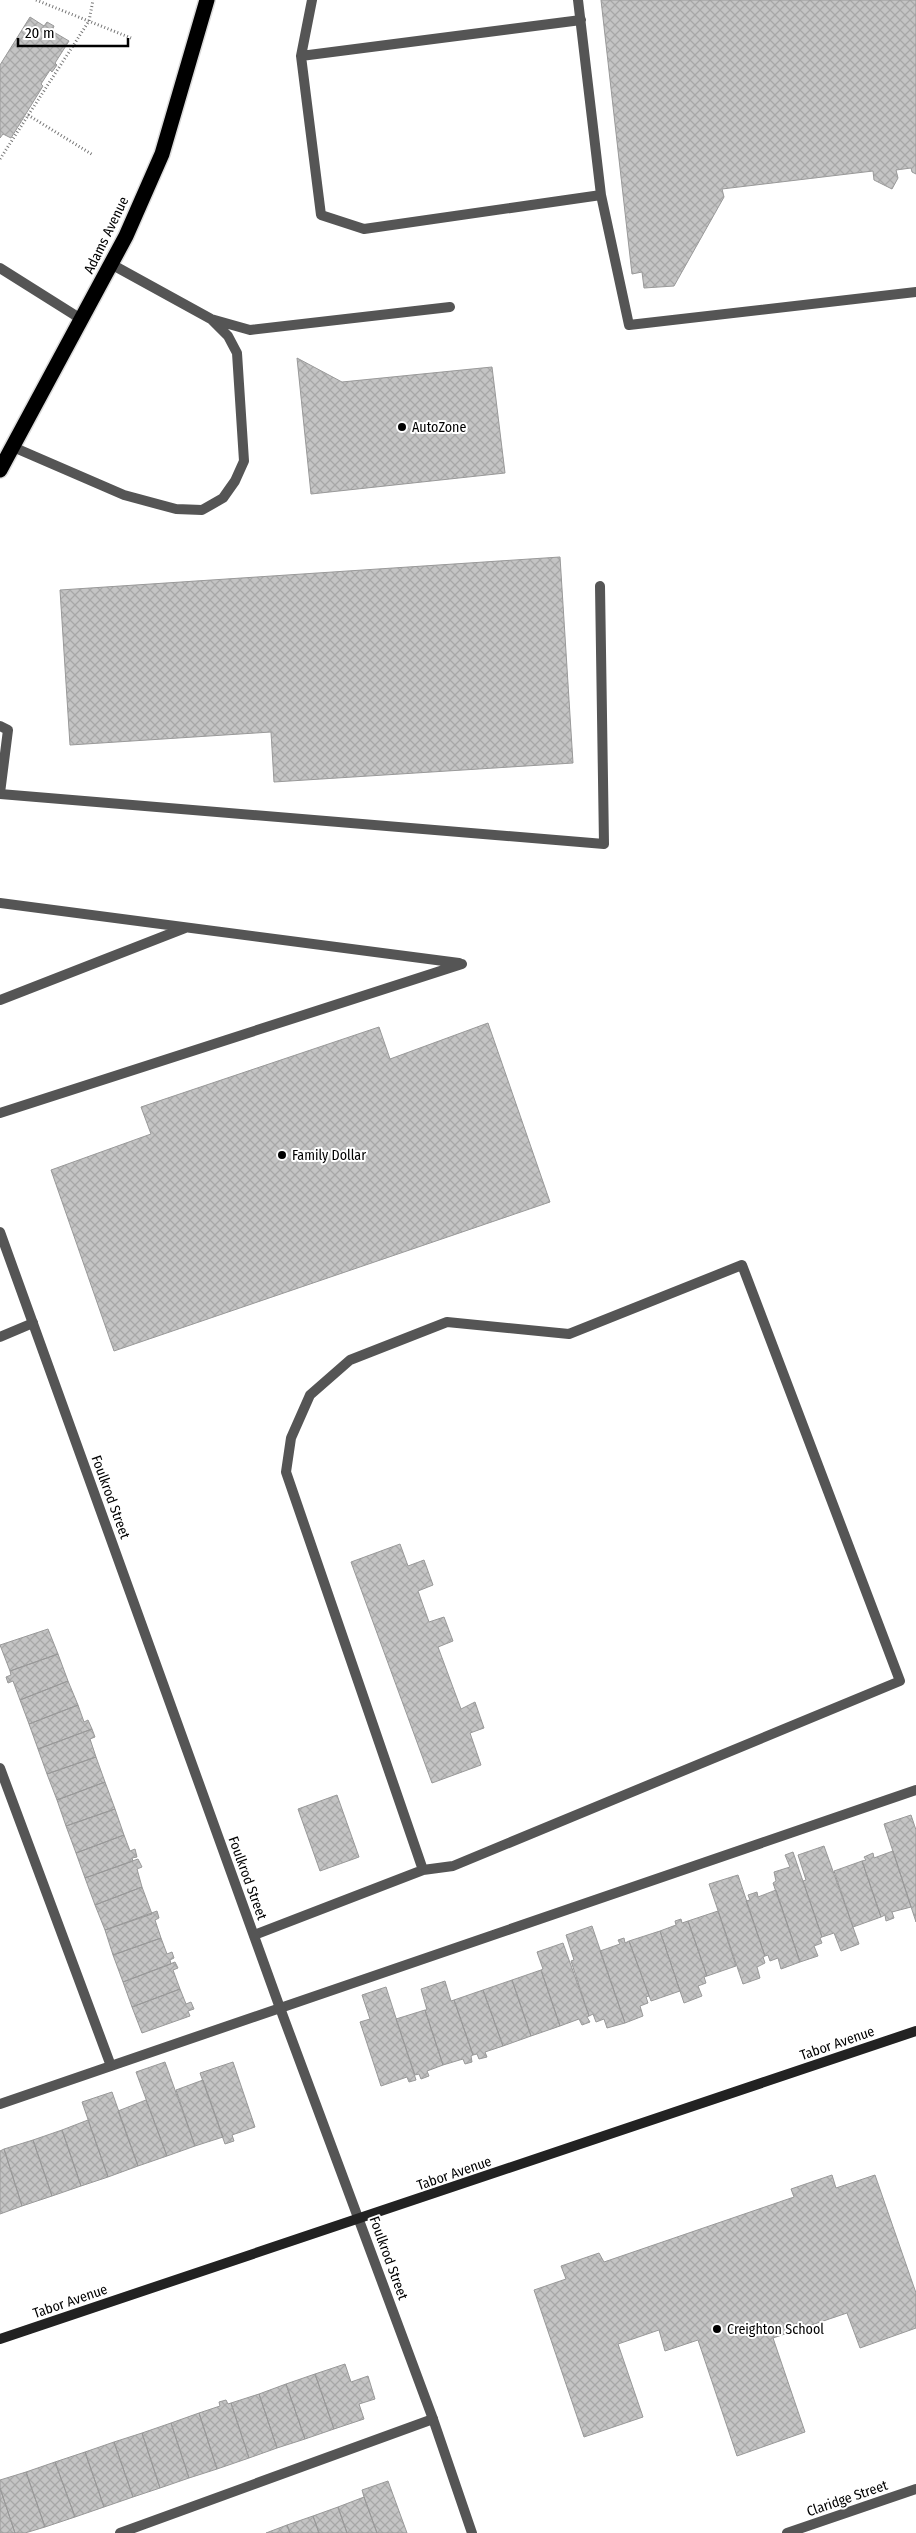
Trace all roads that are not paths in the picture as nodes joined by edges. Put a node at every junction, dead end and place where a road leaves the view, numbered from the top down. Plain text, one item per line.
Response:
1 (207, 0) edge
2 (312, 0) edge
3 (578, 0) edge
4 (580, 20) junction
5 (301, 56) junction
6 (601, 195) junction
7 (112, 264) junction
8 (0, 268) edge
9 (916, 292) edge
10 (450, 307) dead end
11 (211, 318) junction
12 (81, 319) junction
13 (12, 447) junction
14 (0, 470) edge
15 (600, 586) dead end
16 (0, 726) edge
17 (0, 793) edge
18 (0, 903) edge
19 (187, 928) junction
20 (0, 1000) edge
21 (0, 1113) edge
22 (0, 1232) edge
23 (33, 1323) junction
24 (0, 1337) edge
25 (0, 1768) edge
26 (916, 1790) edge
27 (423, 1870) junction
28 (254, 1936) junction
29 (280, 2008) junction
30 (916, 2031) edge
31 (111, 2066) junction
32 (0, 2104) edge
33 (360, 2219) junction
34 (0, 2339) edge
35 (433, 2419) junction
36 (916, 2490) edge
37 (120, 2533) edge
38 (472, 2533) edge
39 (787, 2533) edge

1 - 7 highway, Adams Avenue
2 - 5 street
3 - 4 street
4 - 5 street
4 - 6 street
5 - 6 street
6 - 9 street
7 - 11 street
7 - 12 highway, Adams Avenue
8 - 12 street
10 - 11 street
11 - 13 street
12 - 13 highway, Adams Avenue
13 - 14 highway, Adams Avenue
15 - 17 street
16 - 17 street
18 - 19 street
19 - 20 street
19 - 21 street
22 - 23 street, Foulkrod Street
23 - 24 street
23 - 28 street, Foulkrod Street
25 - 31 street
26 - 29 street
27 - 27 street
27 - 28 street
28 - 29 street, Foulkrod Street
29 - 31 street
29 - 33 street, Foulkrod Street
30 - 33 street, Tabor Avenue
31 - 32 street
33 - 34 street, Tabor Avenue
33 - 35 street, Foulkrod Street
35 - 37 street
35 - 38 street, Foulkrod Street
36 - 39 street, Claridge Street

